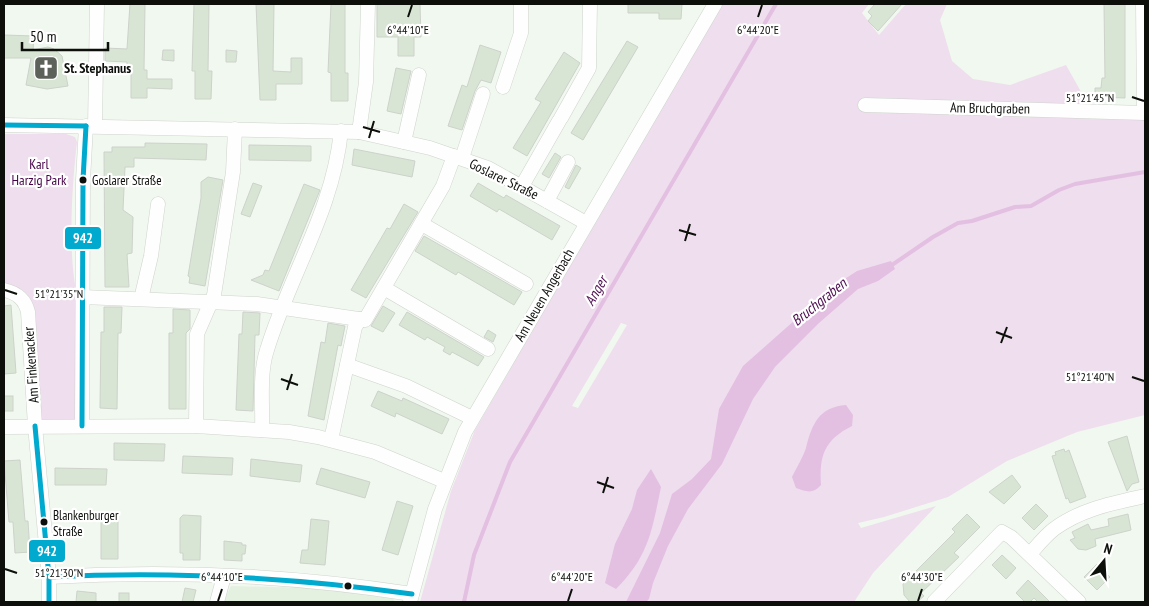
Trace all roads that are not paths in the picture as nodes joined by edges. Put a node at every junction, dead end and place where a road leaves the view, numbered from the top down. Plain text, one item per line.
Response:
1 (98, 4) edge
2 (368, 4) edge
3 (521, 4) edge
4 (590, 4) edge
5 (1143, 4) edge
6 (712, 5) edge
7 (419, 75) dead end
8 (503, 87) dead end
9 (483, 94) dead end
10 (865, 105) dead end
11 (1144, 113) edge
12 (4, 125) edge
13 (90, 126) junction
14 (235, 128) junction
15 (341, 131) junction
16 (359, 132) junction
17 (404, 142) junction
18 (458, 157) junction
19 (568, 162) dead end
20 (522, 186) junction
21 (547, 200) junction
22 (158, 204) dead end
23 (586, 223) junction
24 (422, 224) junction
25 (526, 284) dead end
26 (384, 288) junction
27 (4, 290) edge
28 (82, 297) junction
29 (141, 299) junction
30 (210, 304) junction
31 (284, 307) junction
32 (360, 319) junction
33 (488, 349) dead end
34 (347, 365) junction
35 (472, 418) junction
36 (35, 426) junction
37 (82, 426) junction
38 (196, 426) junction
39 (4, 427) edge
40 (262, 430) junction
41 (331, 440) junction
42 (444, 481) junction
43 (1145, 496) edge
44 (1030, 554) junction
45 (224, 576) junction
46 (49, 578) junction
47 (411, 598) edge
48 (49, 602) edge
49 (218, 602) edge
50 (934, 602) edge
51 (1079, 602) edge

1 - 13 street
2 - 16 street
3 - 8 street
4 - 20 street
5 - 11 street
6 - 23 street, Am Neuen Angerbach
7 - 17 street
9 - 18 street
10 - 11 street, Am Bruchgraben
12 - 13 street, Goslarer Straße
13 - 14 street, Goslarer Straße
13 - 28 street
14 - 15 street, Goslarer Straße
14 - 30 street
15 - 16 street, Goslarer Straße
15 - 31 street
16 - 17 street, Goslarer Straße
17 - 18 street, Goslarer Straße
18 - 20 street, Goslarer Straße
18 - 24 street
19 - 21 street
20 - 21 street, Goslarer Straße
21 - 23 street, Goslarer Straße
22 - 29 street
23 - 35 street, Am Neuen Angerbach
24 - 25 street
24 - 26 street
26 - 32 street
26 - 33 street
27 - 36 street, Am Finkenacker
28 - 29 street
28 - 37 street
29 - 30 street
30 - 31 street
30 - 38 street
31 - 32 street
31 - 40 street
32 - 34 street
34 - 35 street
34 - 41 street
35 - 42 street, Am Neuen Angerbach
36 - 37 street
36 - 39 street
36 - 46 street, Am Finkenacker
37 - 38 street
38 - 40 street
40 - 41 street
41 - 42 street
42 - 47 street, Am Neuen Angerbach
43 - 44 street
44 - 50 street
44 - 51 street
45 - 46 street
45 - 47 street
45 - 49 street
46 - 48 street, Am Finkenacker

